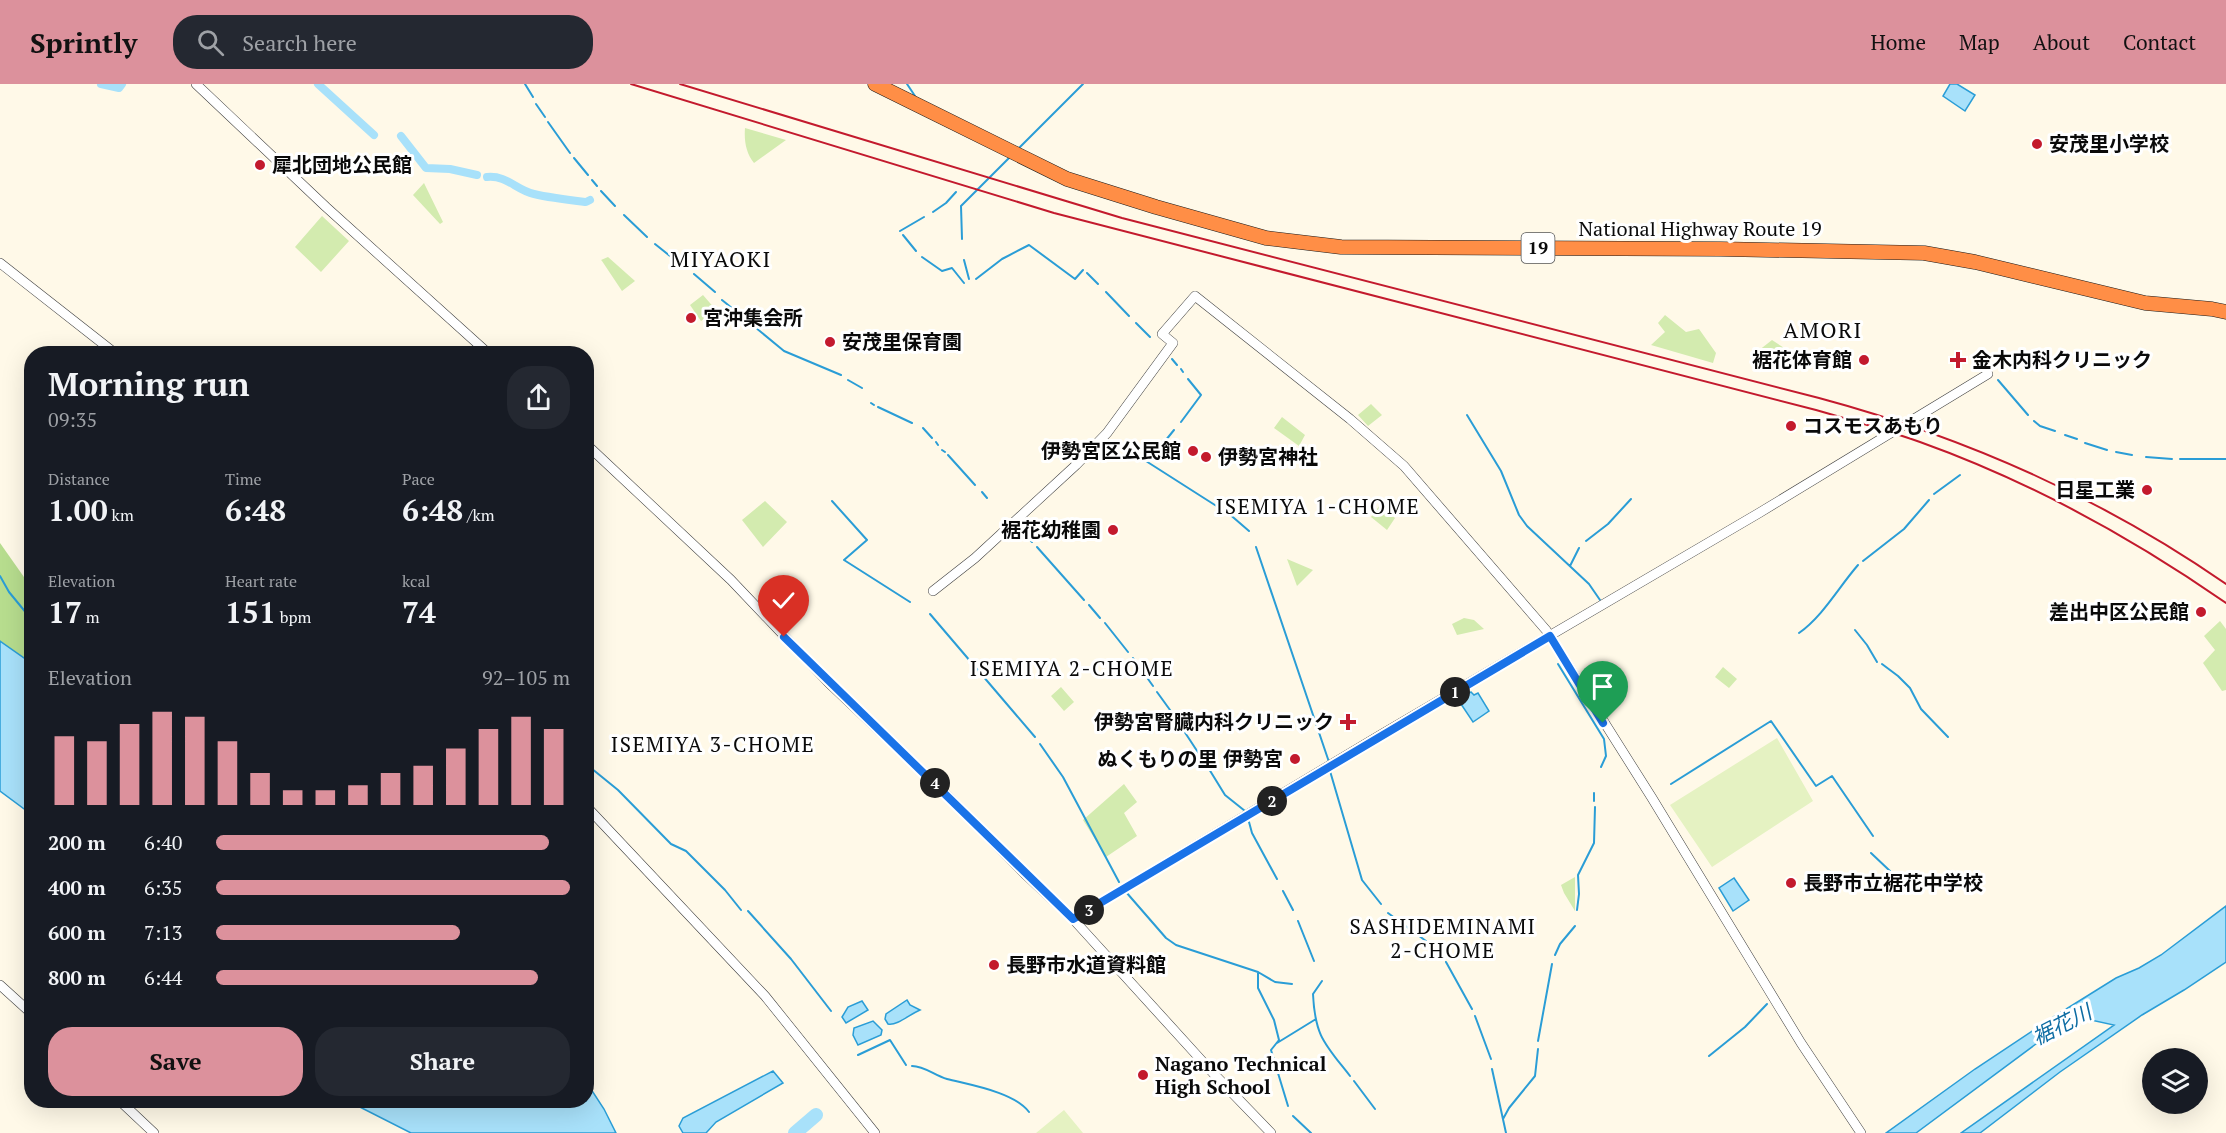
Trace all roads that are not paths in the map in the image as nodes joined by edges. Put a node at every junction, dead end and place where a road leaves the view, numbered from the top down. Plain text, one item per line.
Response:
1 (196, 84) edge
2 (875, 84) edge
3 (0, 263) edge
4 (2226, 312) edge
5 (106, 346) edge
6 (480, 346) edge
7 (1988, 374) dead end
8 (594, 452) edge
9 (933, 591) dead end
10 (1550, 636) junction
11 (594, 814) edge
12 (1073, 919) junction
13 (0, 985) edge
14 (24, 1007) edge
15 (127, 1108) edge
16 (154, 1133) edge
17 (875, 1133) edge
18 (1271, 1133) edge
19 (1861, 1133) edge

1 - 6 street
2 - 4 highway, National Highway Route 19 / 19
3 - 5 street
7 - 10 street
8 - 12 street
9 - 10 street
10 - 12 street
10 - 19 street
11 - 17 street
12 - 18 street
13 - 14 street
15 - 16 street

